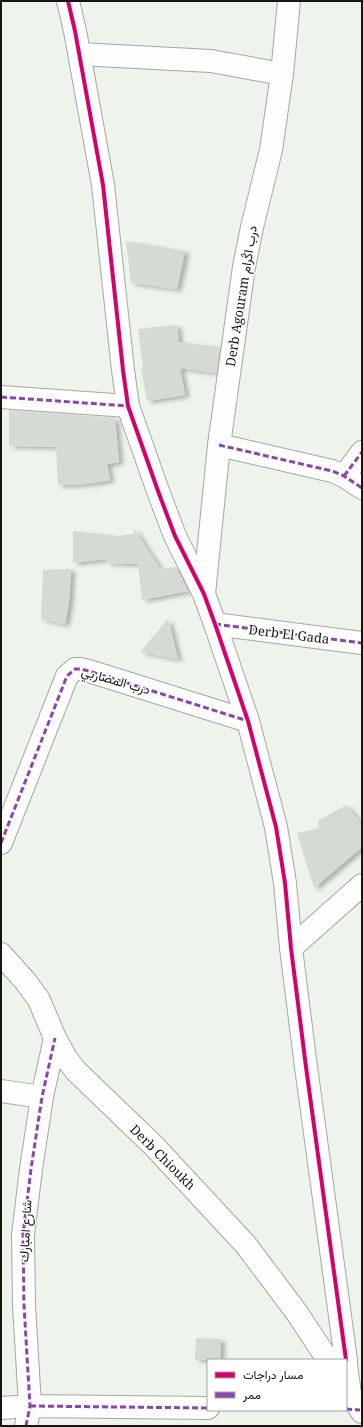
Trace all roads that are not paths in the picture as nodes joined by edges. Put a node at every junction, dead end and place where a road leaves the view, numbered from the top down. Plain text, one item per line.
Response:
1 (68, 1) edge
2 (289, 1) edge
3 (79, 54) junction
4 (282, 74) junction
5 (1, 397) edge
6 (128, 406) junction
7 (220, 444) junction
8 (362, 452) edge
9 (344, 476) junction
10 (362, 488) edge
11 (204, 594) junction
12 (215, 624) junction
13 (362, 643) edge
14 (248, 721) junction
15 (1, 843) edge
16 (362, 885) edge
17 (291, 948) junction
18 (1, 954) edge
19 (55, 1038) junction
20 (1, 1091) edge
21 (42, 1097) junction
22 (327, 1359) edge
23 (346, 1359) edge
24 (347, 1370) edge
25 (353, 1403) edge
26 (1, 1408) edge
27 (207, 1408) edge
28 (28, 1416) edge

1 - 3 street
2 - 4 street, Derb Agouram درب اڭرام
3 - 4 street
3 - 6 street
4 - 7 street, Derb Agouram درب اڭرام
5 - 6 street
6 - 11 street
7 - 9 street
7 - 11 street, Derb Agouram درب اڭرام
8 - 9 street
9 - 10 street
11 - 12 street
12 - 13 street, Derb El Gada
12 - 14 street
14 - 15 street, درب المضاربي
14 - 17 street
16 - 17 street
17 - 23 street
18 - 19 street, Derb Chioukh
19 - 21 street, شارع امبارك
19 - 22 street, Derb Chioukh
20 - 21 street
21 - 28 street, شارع امبارك
24 - 25 street
26 - 28 street
27 - 28 street

